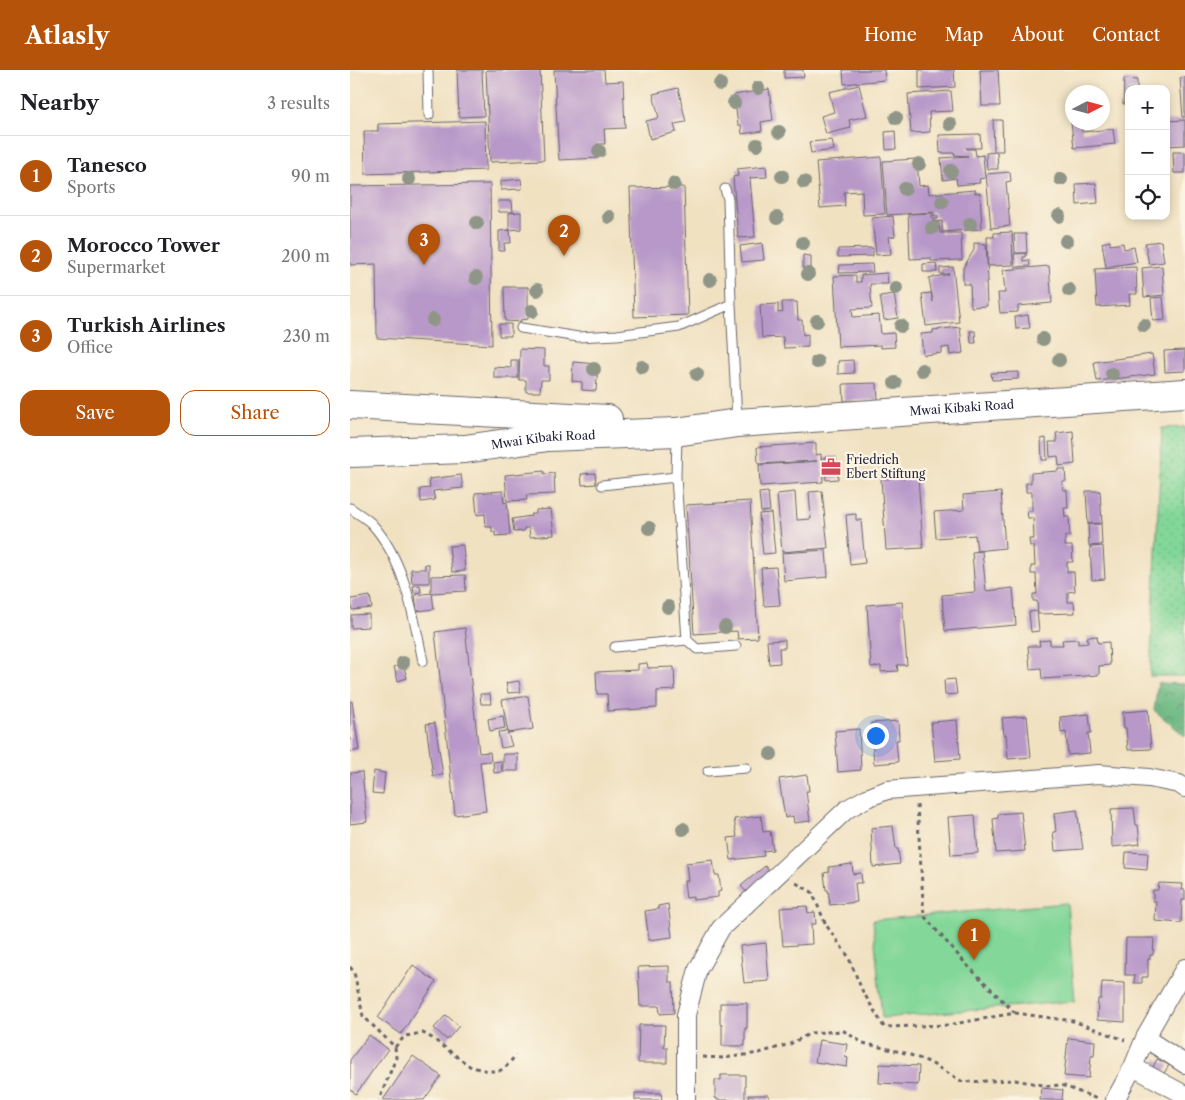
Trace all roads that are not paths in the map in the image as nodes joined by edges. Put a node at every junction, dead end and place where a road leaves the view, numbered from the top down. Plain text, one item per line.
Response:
1 (428, 70) edge
2 (429, 115) dead end
3 (725, 189) dead end
4 (731, 304) junction
5 (521, 328) dead end
6 (1185, 393) edge
7 (350, 405) edge
8 (737, 423) junction
9 (676, 432) junction
10 (350, 452) edge
11 (676, 477) junction
12 (602, 485) dead end
13 (350, 508) edge
14 (687, 640) junction
15 (736, 646) dead end
16 (615, 647) dead end
17 (423, 661) dead end
18 (746, 768) dead end
19 (708, 771) dead end
20 (1185, 788) edge
21 (1185, 968) edge
22 (1143, 1044) junction
23 (1185, 1064) edge
24 (1133, 1067) junction
25 (1185, 1095) edge
26 (686, 1100) edge
27 (1115, 1100) edge

1 - 2 lane
3 - 4 lane
4 - 5 lane
4 - 8 lane
6 - 8 main road, Mwai Kibaki Road
7 - 8 main road, Mwai Kibaki Road
8 - 9 main road, Mwai Kibaki Road
9 - 10 main road, Mwai Kibaki Road
9 - 11 lane
11 - 12 lane
11 - 14 lane
13 - 17 lane
14 - 15 lane
14 - 16 lane
18 - 19 lane
20 - 26 street
21 - 22 street
22 - 23 street
22 - 24 street
24 - 25 street
24 - 27 street

